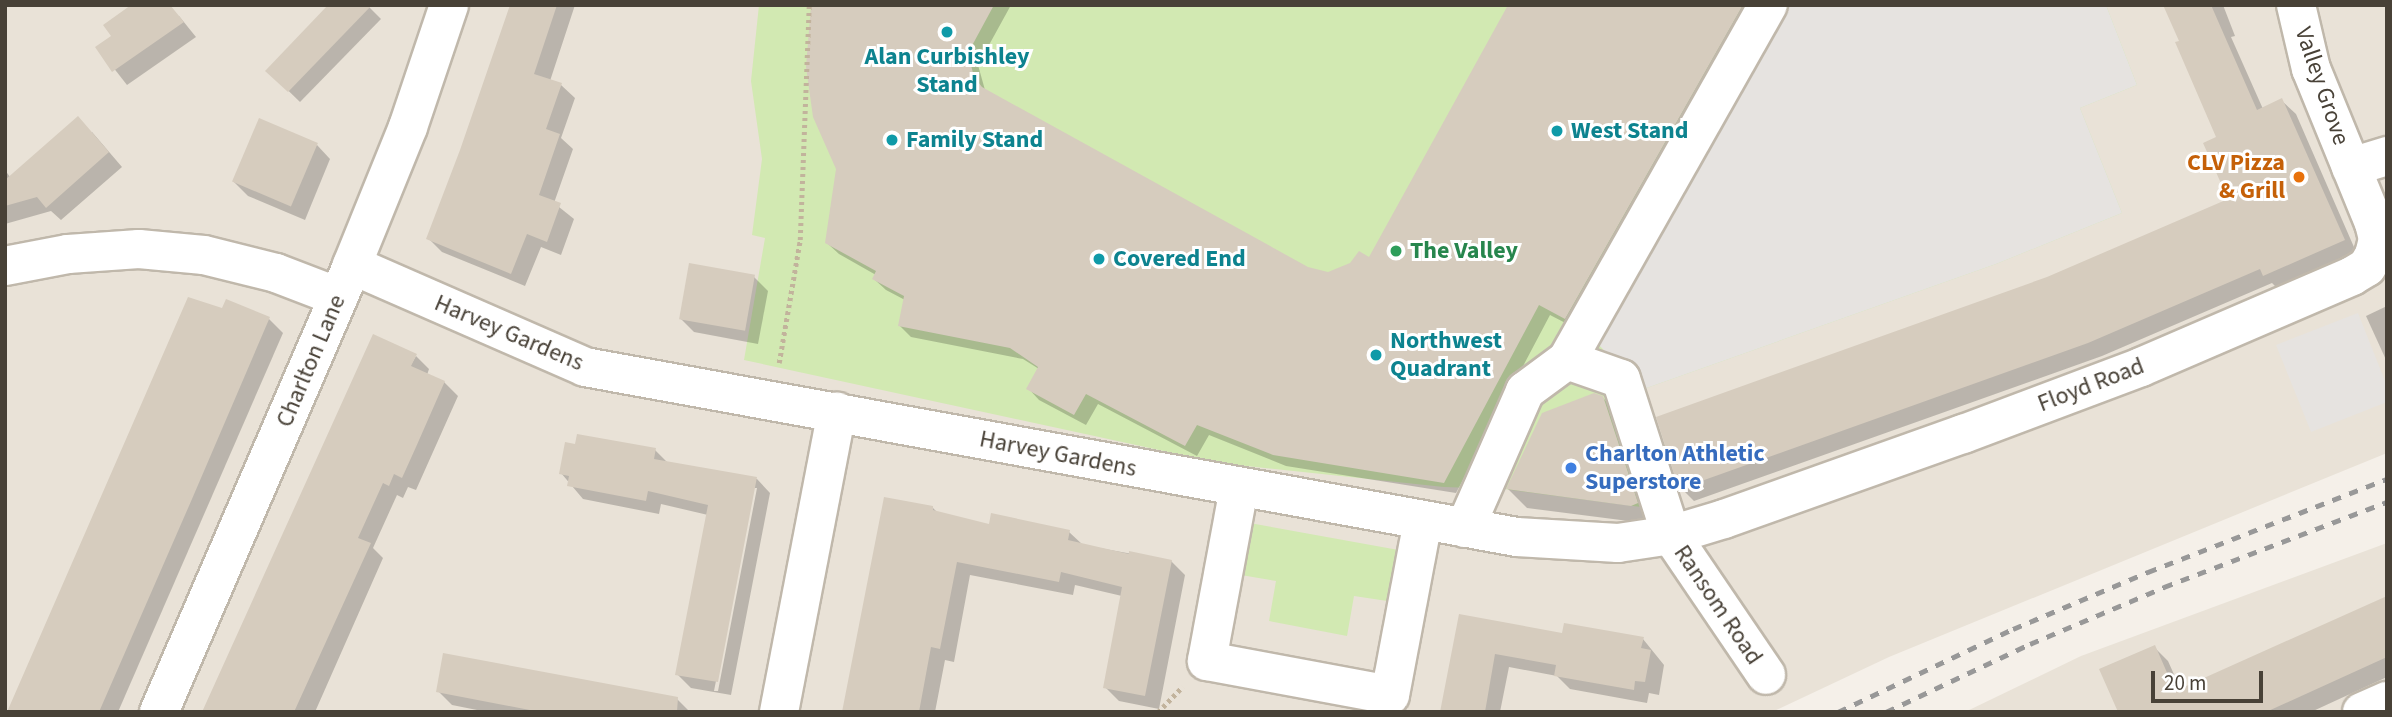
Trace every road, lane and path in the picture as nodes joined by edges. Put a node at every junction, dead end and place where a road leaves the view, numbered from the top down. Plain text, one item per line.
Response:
1 (449, 5) edge
2 (809, 5) edge
3 (1768, 5) edge
4 (2296, 5) edge
5 (2387, 156) edge
6 (2351, 167) junction
7 (2381, 257) edge
8 (5, 266) edge
9 (346, 281) junction
10 (783, 338) dead end
11 (1567, 360) junction
12 (837, 412) junction
13 (1239, 488) junction
14 (1423, 520) junction
15 (1465, 528) junction
16 (1671, 535) junction
17 (1766, 675) dead end
18 (1189, 680) dead end
19 (159, 712) edge
20 (779, 712) edge
21 (1158, 712) edge

1 - 9 street, Charlton Lane
2 - 10 path
3 - 11 street
4 - 6 street, Valley Grove
5 - 6 street
6 - 7 street, Floyd Road
7 - 16 street, Floyd Road
8 - 9 street, Harvey Gardens
9 - 12 street, Harvey Gardens
9 - 19 street, Charlton Lane
11 - 15 street
11 - 16 street, Ransom Road
12 - 13 street, Harvey Gardens
12 - 20 street
13 - 14 street, Harvey Gardens
13 - 14 street
14 - 15 street, Harvey Gardens
15 - 16 street, Harvey Gardens
16 - 17 street, Ransom Road
18 - 21 path

